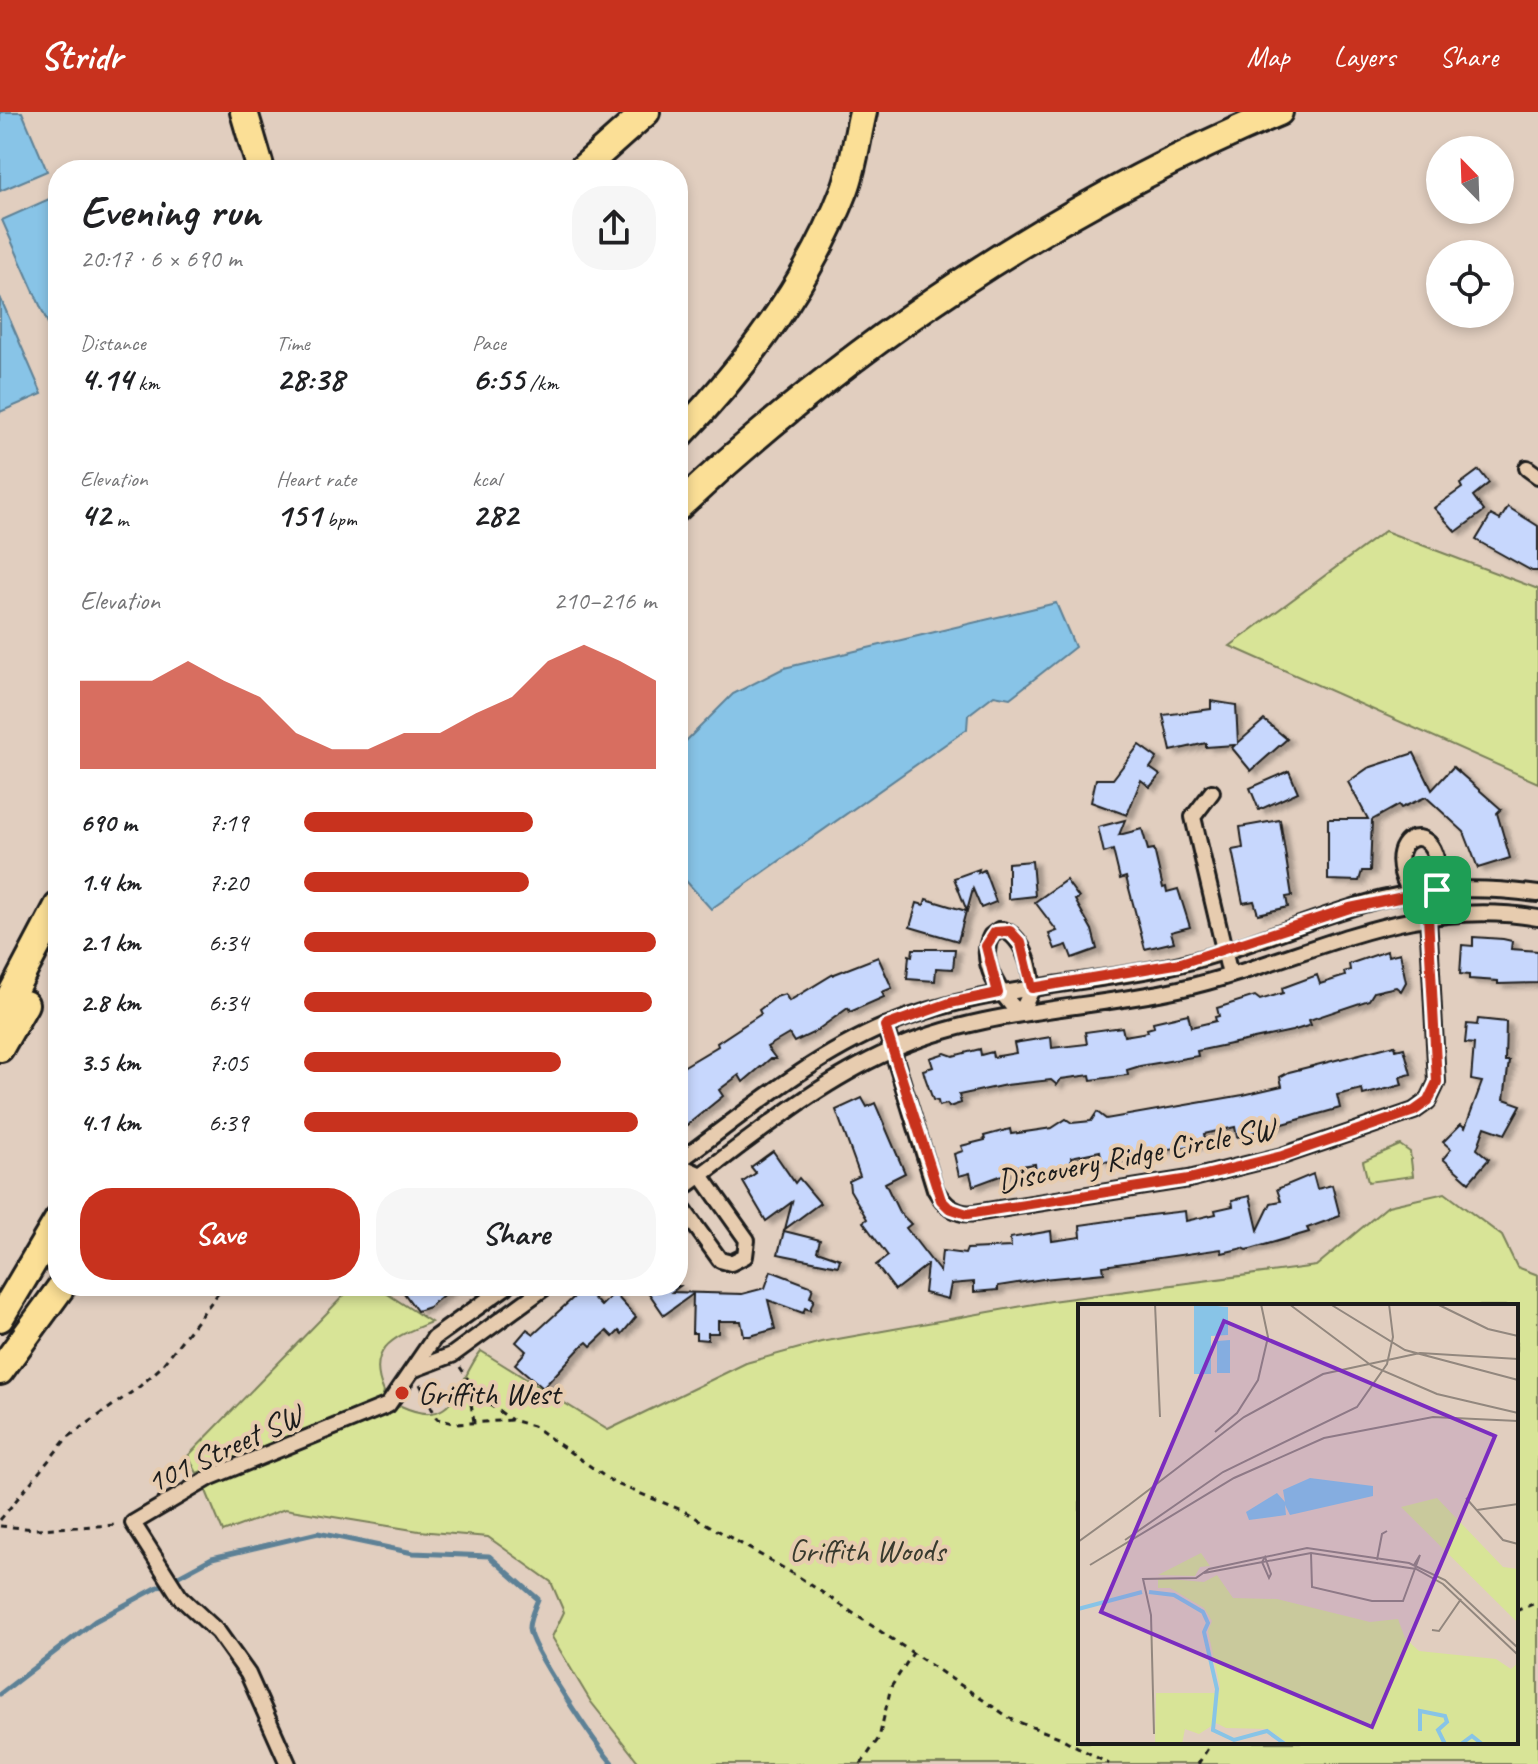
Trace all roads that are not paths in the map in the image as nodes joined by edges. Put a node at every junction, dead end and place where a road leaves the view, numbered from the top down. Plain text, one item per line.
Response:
1 (244, 112) edge
2 (646, 112) edge
3 (863, 112) edge
4 (1279, 112) edge
5 (258, 160) edge
6 (592, 160) edge
7 (688, 425) edge
8 (688, 499) edge
9 (1212, 792) dead end
10 (1437, 890) junction
11 (1409, 894) junction
12 (1538, 894) edge
13 (1428, 916) junction
14 (1538, 918) edge
15 (48, 925) edge
16 (1224, 952) junction
17 (48, 963) edge
18 (1230, 975) junction
19 (1032, 988) junction
20 (998, 993) junction
21 (1020, 1014) junction
22 (0, 1016) edge
23 (885, 1026) junction
24 (0, 1048) edge
25 (893, 1049) junction
26 (688, 1156) edge
27 (688, 1168) edge
28 (701, 1175) junction
29 (688, 1185) edge
30 (688, 1216) edge
31 (48, 1237) edge
32 (55, 1296) edge
33 (493, 1296) edge
34 (533, 1296) edge
35 (0, 1318) edge
36 (415, 1370) junction
37 (0, 1371) edge
38 (288, 1764) edge

1 - 5 highway
2 - 6 highway
3 - 7 highway
4 - 8 highway
9 - 16 street
10 - 11 street
10 - 11 street
10 - 12 street
10 - 13 street
11 - 13 street
11 - 16 street
13 - 14 street
13 - 18 street
13 - 25 street, Discovery Ridge Circle SW
15 - 22 highway
16 - 18 street
16 - 19 street
17 - 24 highway
18 - 21 street
19 - 20 street
19 - 20 street
19 - 21 street
20 - 21 street
20 - 23 street
21 - 25 street
23 - 25 street, Discovery Ridge Circle SW
23 - 26 street
25 - 28 street
27 - 28 street
28 - 29 street
28 - 30 street
31 - 35 highway
32 - 37 highway
33 - 36 street, 101 Street SW
34 - 36 street
36 - 38 street, 101 Street SW

